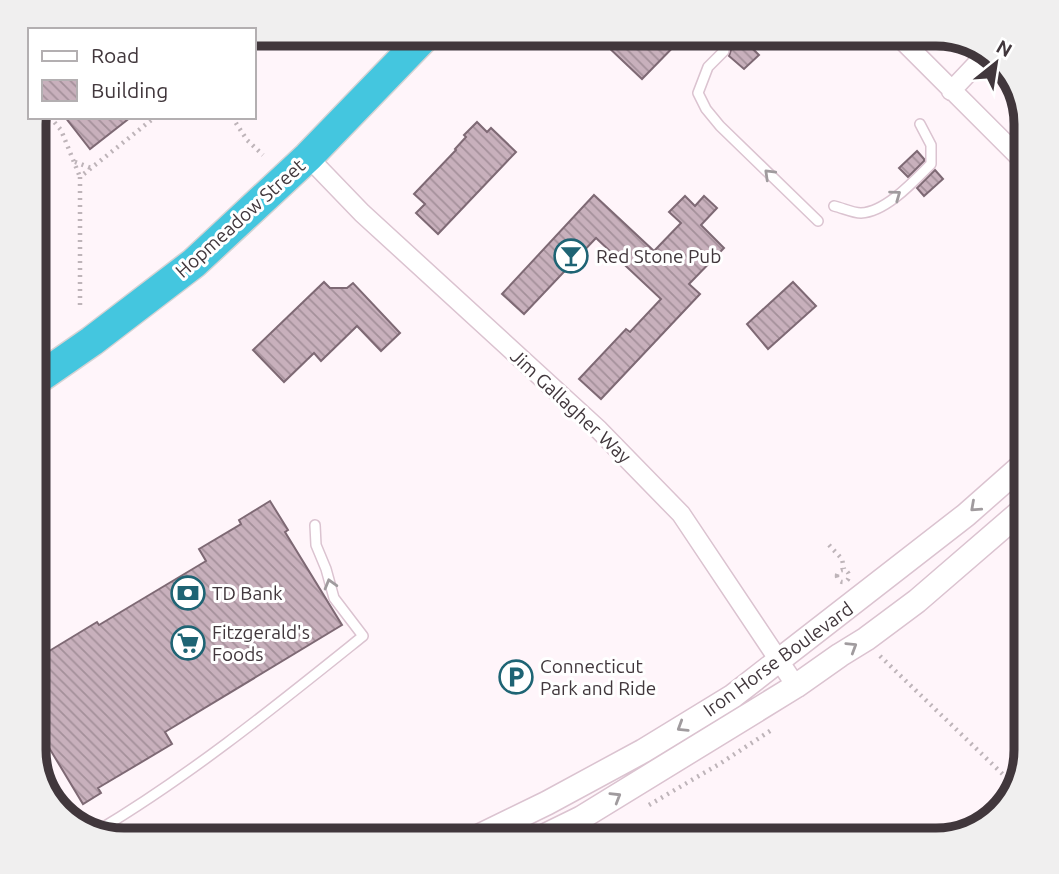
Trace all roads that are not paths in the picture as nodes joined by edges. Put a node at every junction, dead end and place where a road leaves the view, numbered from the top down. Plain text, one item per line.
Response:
1 (415, 46) edge
2 (907, 46) edge
3 (724, 51) dead end
4 (980, 60) edge
5 (950, 91) junction
6 (920, 124) dead end
7 (1014, 152) edge
8 (308, 157) junction
9 (834, 206) dead end
10 (818, 221) dead end
11 (46, 373) edge
12 (1014, 473) edge
13 (1014, 517) edge
14 (315, 525) dead end
15 (778, 660) junction
16 (796, 687) junction
17 (106, 826) edge
18 (496, 828) edge
19 (561, 828) edge

1 - 8 highway, Hopmeadow Street
2 - 5 street
10 -> 3 lane
4 - 5 street
5 - 7 street
9 -> 6 lane
8 - 11 highway, Hopmeadow Street
8 - 15 street, Jim Gallagher Way
12 -> 15 street, Iron Horse Boulevard
16 -> 13 street, Iron Horse Boulevard
17 -> 14 lane
15 - 16 street, Jim Gallagher Way
15 -> 18 street, Iron Horse Boulevard
19 -> 16 street, Iron Horse Boulevard

